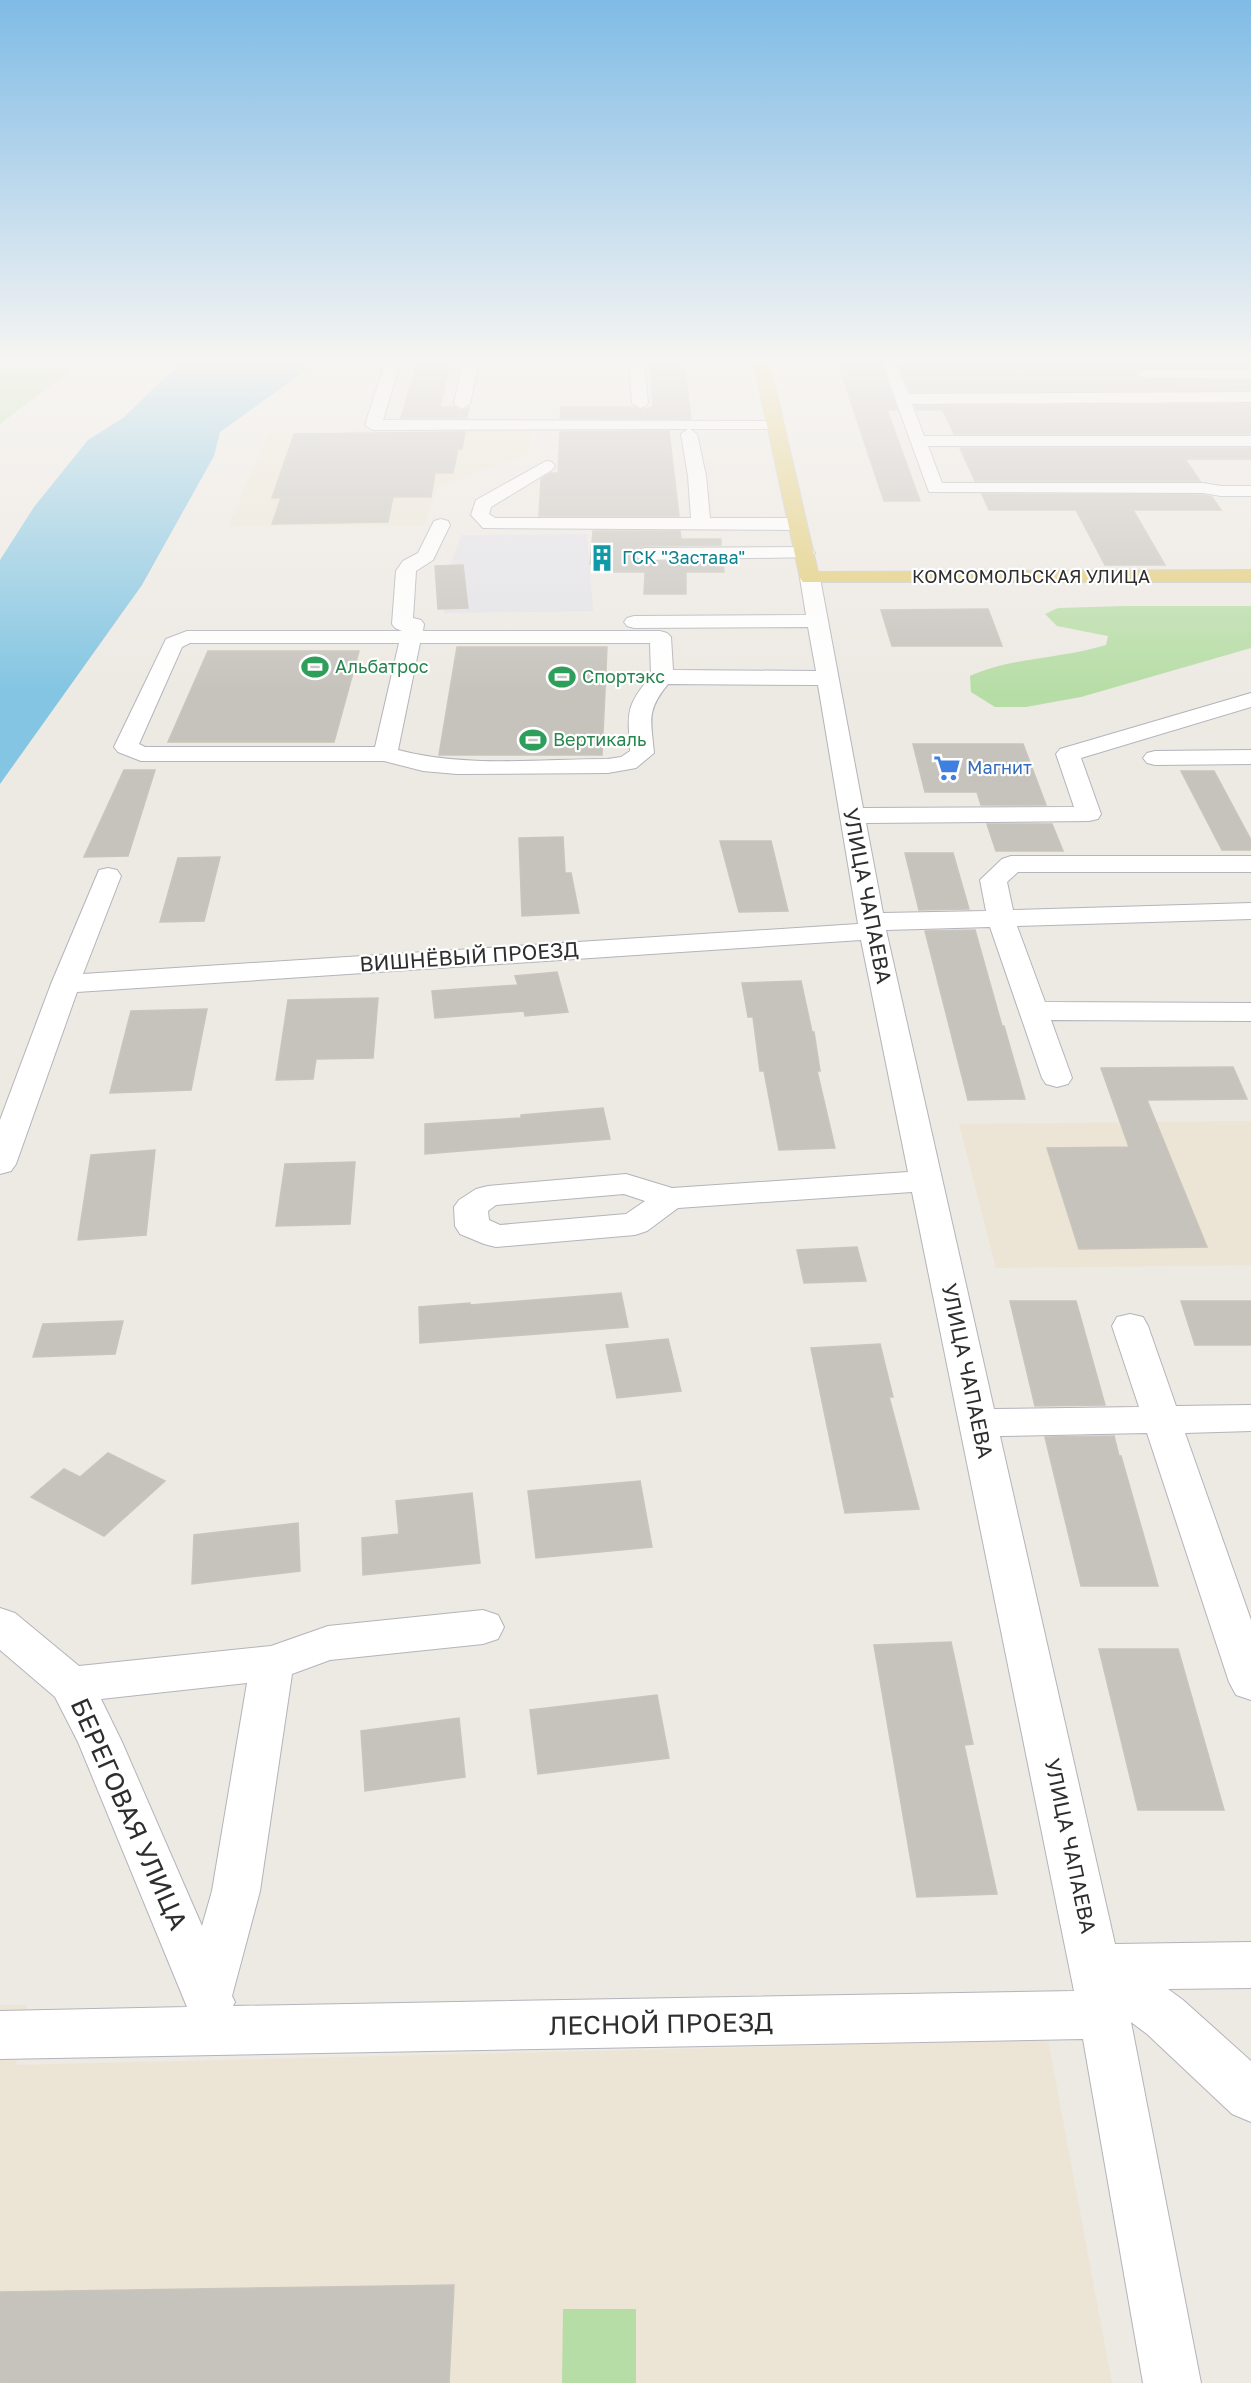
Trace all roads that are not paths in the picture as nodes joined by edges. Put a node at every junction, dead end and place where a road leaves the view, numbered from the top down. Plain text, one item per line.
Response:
1 (537, 471) edge
2 (696, 471) edge
3 (785, 471) edge
4 (929, 471) edge
5 (1225, 474) dead end
6 (1244, 491) edge
7 (1251, 509) edge
8 (702, 524) junction
9 (798, 524) junction
10 (441, 525) dead end
11 (645, 554) dead end
12 (808, 566) junction
13 (1251, 576) edge
14 (818, 621) junction
15 (180, 625) dead end
16 (409, 628) junction
17 (662, 677) junction
18 (828, 678) junction
19 (1251, 699) edge
20 (385, 754) junction
21 (1251, 757) edge
22 (1155, 758) dead end
23 (852, 816) junction
24 (1251, 864) edge
25 (108, 876) dead end
26 (1251, 910) edge
27 (1001, 918) junction
28 (872, 926) junction
29 (65, 984) junction
30 (1035, 1011) junction
31 (1251, 1012) edge
32 (1057, 1078) dead end
33 (0, 1164) edge
34 (926, 1181) junction
35 (670, 1198) junction
36 (1130, 1326) dead end
37 (1161, 1418) junction
38 (1251, 1418) edge
39 (979, 1423) junction
40 (0, 1625) edge
41 (483, 1627) dead end
42 (272, 1663) junction
43 (1251, 1682) edge
44 (71, 1685) junction
45 (1251, 1965) edge
46 (1095, 1967) junction
47 (213, 2012) junction
48 (1104, 2015) junction
49 (0, 2035) edge
50 (1251, 2096) edge
51 (1172, 2383) edge

1 - 8 street
2 - 8 street
3 - 9 main road, УЛИЦА ЧАПАЕВА
4 - 6 street
5 - 6 street
6 - 7 street
8 - 9 street
9 - 12 main road, УЛИЦА ЧАПАЕВА
10 - 16 street
11 - 12 street
12 - 13 main road, КОМСОМОЛЬСКАЯ УЛИЦА
12 - 14 street, УЛИЦА ЧАПАЕВА
14 - 16 street
14 - 18 street, УЛИЦА ЧАПАЕВА
15 - 16 street
16 - 17 street
16 - 20 street
16 - 20 street
17 - 18 street
17 - 20 street
18 - 23 street, УЛИЦА ЧАПАЕВА
19 - 23 street
21 - 22 street
23 - 28 street, УЛИЦА ЧАПАЕВА
24 - 27 street
25 - 29 street
26 - 27 street, ВИШНЁВЫЙ ПРОЕЗД
27 - 28 street, ВИШНЁВЫЙ ПРОЕЗД
27 - 30 street
28 - 29 street, ВИШНЁВЫЙ ПРОЕЗД
28 - 34 street, УЛИЦА ЧАПАЕВА
29 - 33 street
30 - 31 street
30 - 32 street
34 - 35 street
34 - 39 street, УЛИЦА ЧАПАЕВА
35 - 35 street
36 - 37 street
37 - 38 street
37 - 39 street
37 - 43 street
39 - 46 street, УЛИЦА ЧАПАЕВА
40 - 44 street, БЕРЕГОВАЯ УЛИЦА
41 - 42 street
42 - 44 street
42 - 47 street
44 - 47 street, БЕРЕГОВАЯ УЛИЦА
45 - 46 street
46 - 48 street, УЛИЦА ЧАПАЕВА
46 - 50 street
47 - 48 street, ЛЕСНОЙ ПРОЕЗД
47 - 49 street, ЛЕСНОЙ ПРОЕЗД
48 - 51 street, УЛИЦА ЧАПАЕВА

